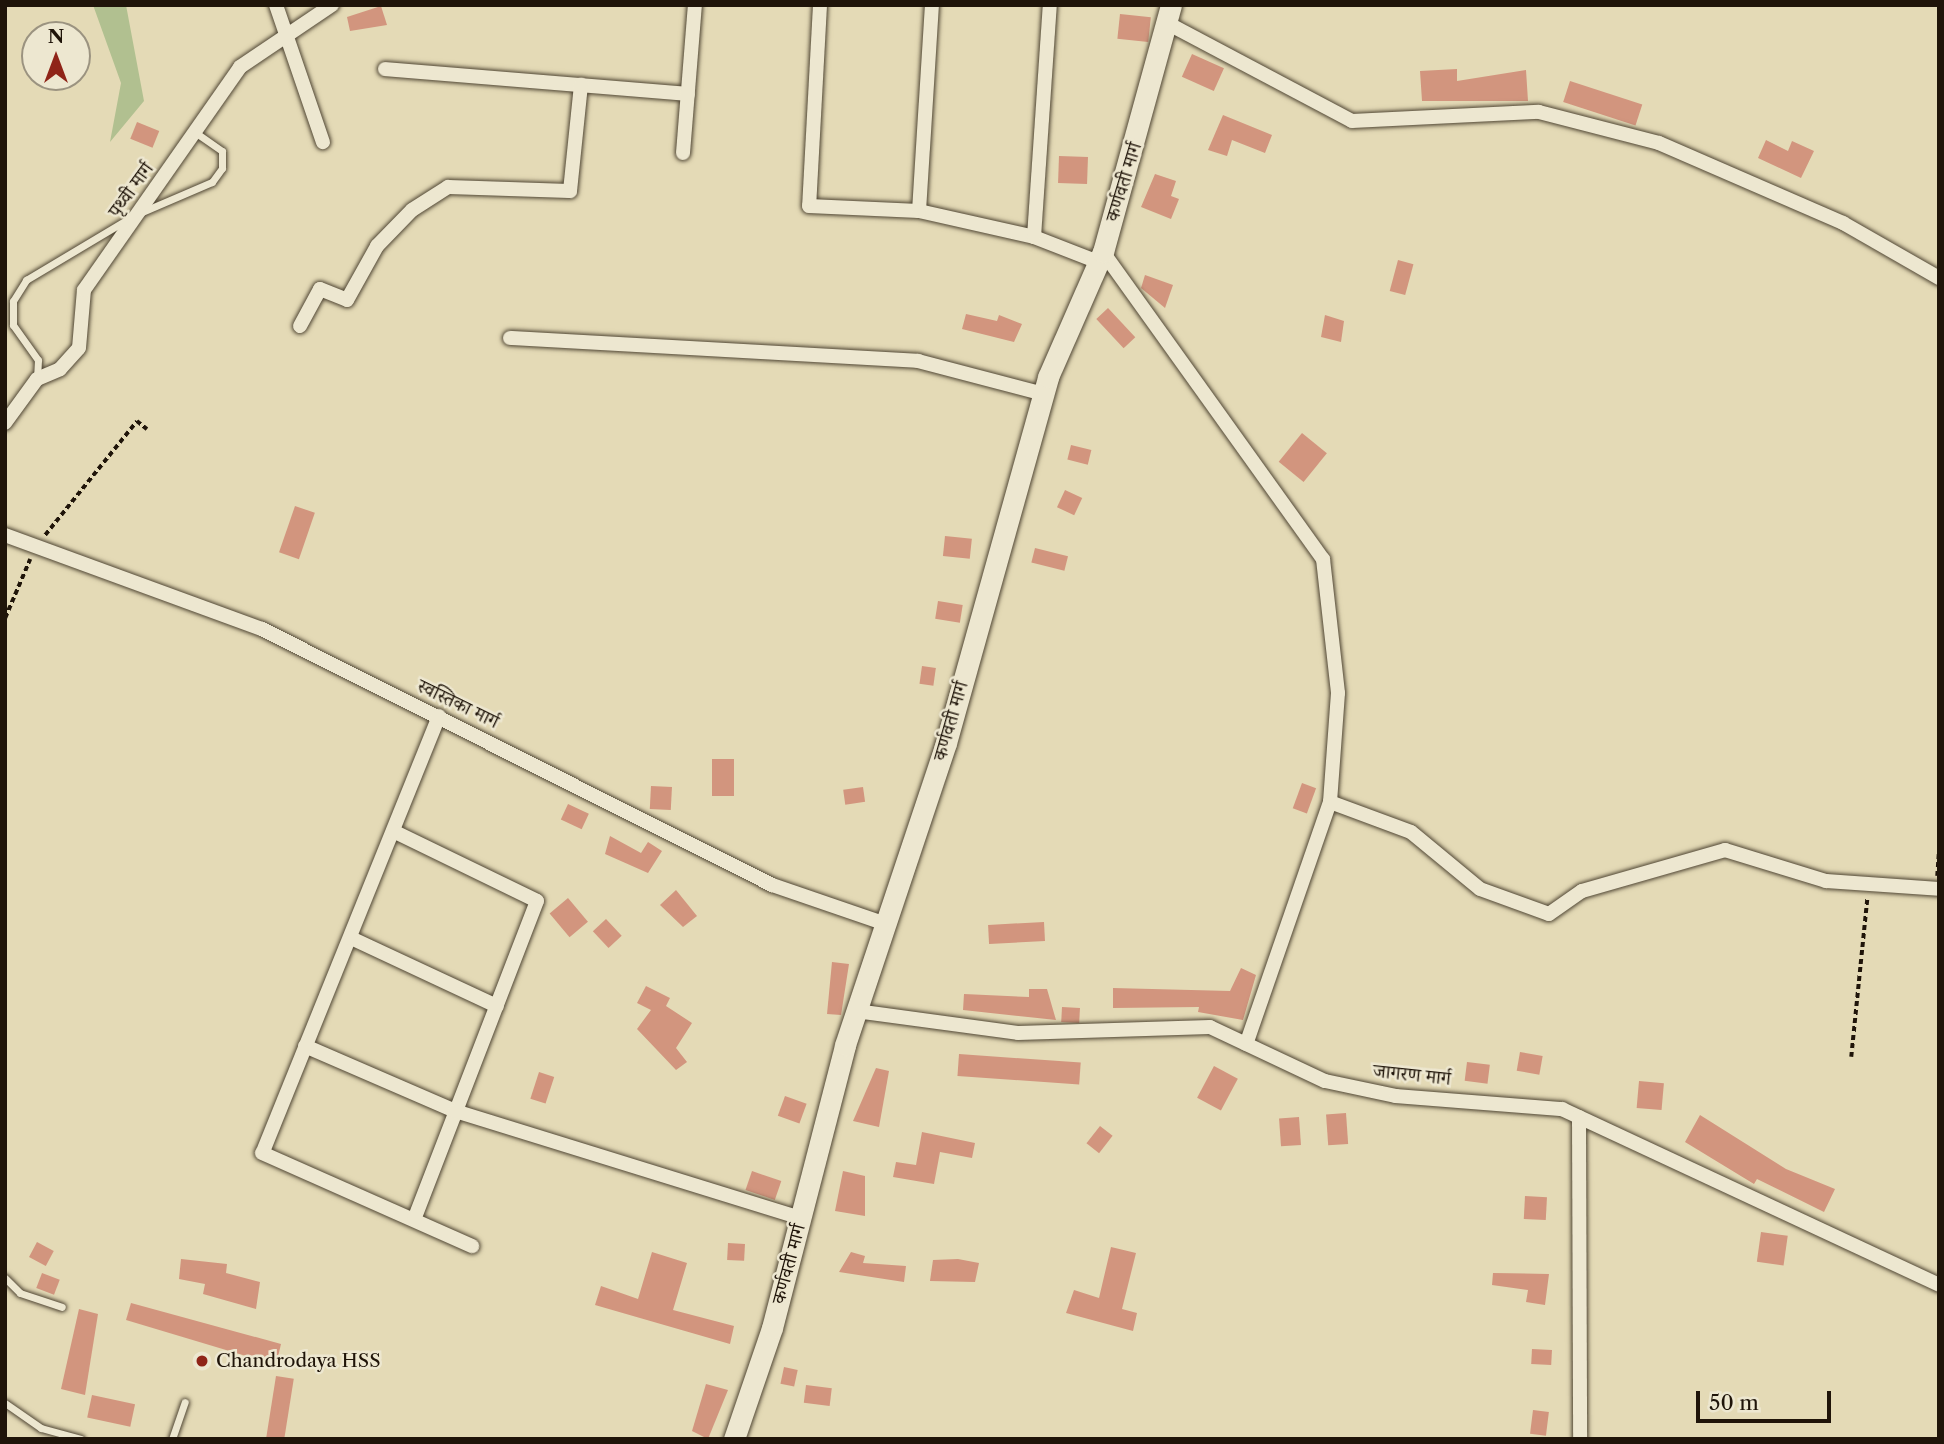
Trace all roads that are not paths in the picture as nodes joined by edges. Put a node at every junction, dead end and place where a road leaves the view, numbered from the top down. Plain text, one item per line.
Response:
1 (276, 5) edge
2 (332, 5) edge
3 (695, 5) edge
4 (820, 5) edge
5 (932, 5) edge
6 (1050, 5) edge
7 (1169, 14) edge
8 (283, 34) junction
9 (385, 69) dead end
10 (581, 85) junction
11 (688, 94) junction
12 (195, 132) junction
13 (323, 142) dead end
14 (683, 153) dead end
15 (919, 211) junction
16 (142, 212) junction
17 (1034, 237) junction
18 (1101, 257) junction
19 (1939, 278) edge
20 (300, 326) dead end
21 (510, 338) dead end
22 (37, 379) junction
23 (1044, 394) junction
24 (5, 423) edge
25 (5, 534) edge
26 (439, 716) junction
27 (1330, 802) junction
28 (393, 831) junction
29 (1938, 888) edge
30 (886, 924) junction
31 (351, 938) junction
32 (497, 1006) junction
33 (856, 1011) junction
34 (1246, 1044) junction
35 (305, 1046) junction
36 (456, 1111) junction
37 (1579, 1116) junction
38 (801, 1218) junction
39 (414, 1219) junction
40 (472, 1246) dead end
41 (5, 1279) edge
42 (1939, 1285) edge
43 (62, 1307) dead end
44 (185, 1402) dead end
45 (5, 1404) edge
46 (81, 1439) edge
47 (172, 1439) edge
48 (734, 1439) edge
49 (1580, 1439) edge

1 - 8 street
2 - 8 street, पृथ्वी मार्ग
3 - 11 street
4 - 15 street
5 - 15 street
6 - 17 street
7 - 18 main road, कर्णवती मार्ग
7 - 19 street
8 - 12 street, पृथ्वी मार्ग
8 - 13 street
9 - 10 street
10 - 11 street
10 - 20 street
11 - 14 street
12 - 16 street, पृथ्वी मार्ग
12 - 16 lane
15 - 17 street
16 - 22 street, पृथ्वी मार्ग
16 - 22 lane
17 - 18 street
18 - 23 main road, कर्णवती मार्ग
18 - 27 street
21 - 23 street
22 - 24 street, पृथ्वी मार्ग
23 - 30 main road, कर्णवती मार्ग
25 - 26 street, स्वस्तिका मार्ग
26 - 28 street
26 - 30 street, स्वस्तिका मार्ग
27 - 29 street
27 - 34 street
28 - 31 street
28 - 32 street
30 - 33 main road, कर्णवती मार्ग
31 - 32 street
31 - 35 street
32 - 36 street
33 - 34 street, जागरण मार्ग
33 - 38 main road, कर्णवती मार्ग
34 - 37 street, जागरण मार्ग
35 - 36 street
35 - 39 street
36 - 38 street
36 - 39 street
37 - 42 street, जागरण मार्ग
37 - 49 street
38 - 48 main road, कर्णवती मार्ग
39 - 40 street
41 - 43 lane
44 - 47 lane
45 - 46 lane

